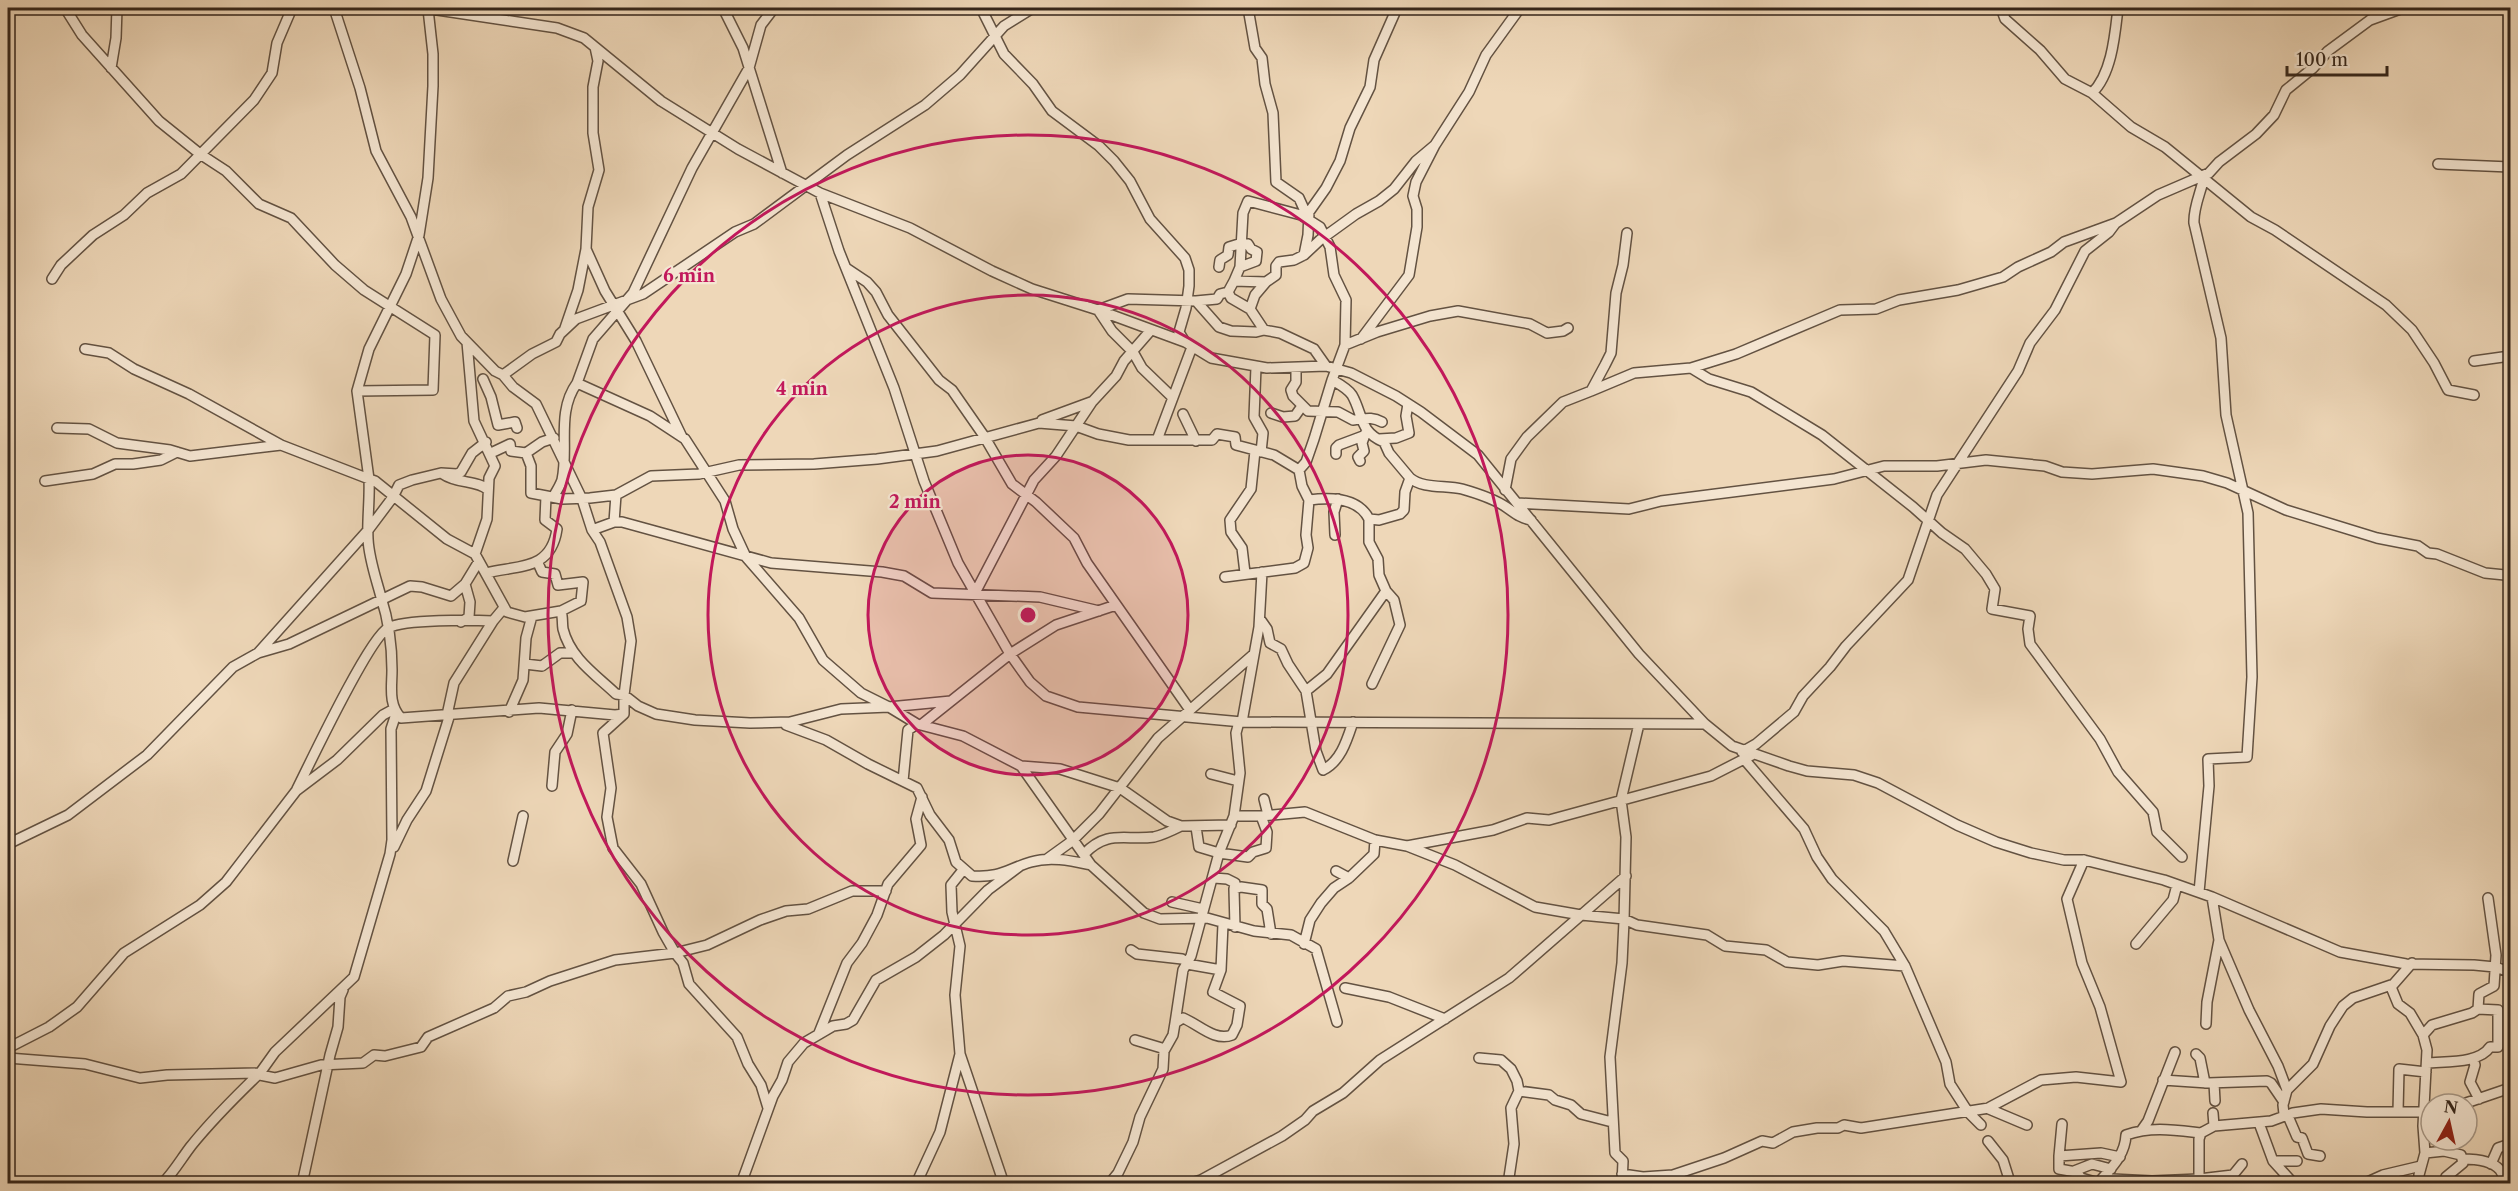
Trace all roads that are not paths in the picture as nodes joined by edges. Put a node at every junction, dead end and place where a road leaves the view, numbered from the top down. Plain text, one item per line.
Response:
1 (65, 8) edge
2 (117, 8) edge
3 (292, 8) edge
4 (334, 8) edge
5 (426, 8) edge
6 (723, 8) edge
7 (774, 8) edge
8 (981, 8) edge
9 (1033, 8) edge
10 (1248, 8) edge
11 (1397, 8) edge
12 (1520, 8) edge
13 (2001, 8) edge
14 (2118, 8) edge
15 (2403, 8) edge
16 (994, 38) junction
17 (595, 47) junction
18 (111, 68) junction
19 (749, 68) junction
20 (2092, 93) junction
21 (712, 133) junction
22 (1435, 144) junction
23 (200, 154) junction
24 (2438, 164) dead end
25 (2511, 167) edge
26 (782, 173) junction
27 (2204, 177) junction
28 (807, 186) junction
29 (820, 193) junction
30 (1308, 218) junction
31 (2116, 223) junction
32 (1628, 233) dead end
33 (418, 235) junction
34 (1326, 235) junction
35 (1242, 243) junction
36 (586, 249) junction
37 (1304, 255) junction
38 (1219, 267) dead end
39 (1240, 267) junction
40 (846, 268) junction
41 (52, 279) dead end
42 (1234, 281) junction
43 (1266, 282) junction
44 (1228, 292) junction
45 (626, 300) junction
46 (1192, 301) junction
47 (615, 307) junction
48 (391, 308) junction
49 (1250, 309) junction
50 (1098, 310) junction
51 (1568, 328) dead end
52 (564, 330) junction
53 (1151, 330) junction
54 (1264, 330) junction
55 (1361, 339) junction
56 (467, 342) junction
57 (1188, 345) junction
58 (1345, 345) junction
59 (85, 349) dead end
60 (1133, 352) junction
61 (2511, 356) edge
62 (2474, 361) dead end
63 (1326, 366) junction
64 (1256, 367) junction
65 (1296, 368) junction
66 (1336, 368) junction
67 (1691, 368) junction
68 (499, 373) junction
69 (483, 379) junction
70 (1332, 380) junction
71 (577, 383) junction
72 (470, 384) junction
73 (357, 391) junction
74 (1591, 391) junction
75 (2475, 395) dead end
76 (1171, 396) junction
77 (1092, 402) junction
78 (1408, 404) junction
79 (1302, 406) junction
80 (1323, 412) junction
81 (1271, 413) dead end
82 (1183, 414) dead end
83 (1360, 419) junction
84 (1382, 422) dead end
85 (1026, 425) junction
86 (1076, 426) junction
87 (57, 428) dead end
88 (517, 428) dead end
89 (1365, 433) junction
90 (682, 437) junction
91 (985, 437) junction
92 (554, 438) junction
93 (1377, 439) junction
94 (1157, 440) junction
95 (1196, 441) junction
96 (486, 442) junction
97 (281, 445) junction
98 (177, 452) junction
99 (1258, 452) junction
100 (491, 453) junction
101 (526, 453) junction
102 (915, 453) junction
103 (1336, 454) dead end
104 (1360, 461) dead end
105 (563, 463) junction
106 (1958, 463) junction
107 (1867, 469) junction
108 (1299, 470) junction
109 (441, 473) junction
110 (708, 473) junction
111 (1410, 478) junction
112 (369, 479) junction
113 (45, 481) dead end
114 (488, 490) junction
115 (1505, 490) junction
116 (2242, 490) junction
117 (1026, 494) junction
118 (616, 495) junction
119 (393, 497) junction
120 (550, 497) junction
121 (582, 498) junction
122 (1338, 499) junction
123 (1309, 500) junction
124 (1517, 502) junction
125 (1369, 519) junction
126 (1531, 520) junction
127 (1928, 521) junction
128 (614, 522) junction
129 (369, 529) junction
130 (592, 530) junction
131 (1335, 535) dead end
132 (477, 557) junction
133 (746, 557) junction
134 (538, 562) junction
135 (1262, 572) junction
136 (486, 573) junction
137 (1245, 573) junction
138 (2505, 575) dead end
139 (1225, 577) dead end
140 (465, 584) junction
141 (1386, 591) junction
142 (975, 594) junction
143 (382, 599) junction
144 (1116, 605) junction
145 (503, 609) junction
146 (561, 611) junction
147 (1099, 611) junction
148 (532, 616) junction
149 (1260, 619) junction
150 (493, 621) junction
151 (460, 622) junction
152 (387, 628) junction
153 (258, 653) junction
154 (573, 653) junction
155 (1010, 654) junction
156 (1254, 654) junction
157 (525, 664) junction
158 (1372, 684) dead end
159 (1306, 691) junction
160 (624, 695) junction
161 (951, 701) junction
162 (889, 707) junction
163 (572, 710) junction
164 (395, 711) junction
165 (509, 712) junction
166 (1186, 713) junction
167 (624, 714) junction
168 (449, 715) junction
169 (1241, 722) junction
170 (1310, 722) junction
171 (1353, 722) junction
172 (779, 723) junction
173 (919, 724) junction
174 (1639, 724) junction
175 (1705, 724) junction
176 (1746, 755) junction
177 (1021, 766) junction
178 (1211, 774) dead end
179 (1238, 781) junction
180 (903, 782) junction
181 (552, 786) dead end
182 (1120, 788) junction
183 (296, 791) junction
184 (922, 797) junction
185 (1264, 799) dead end
186 (1621, 800) junction
187 (523, 816) dead end
188 (1264, 816) junction
189 (1232, 820) junction
190 (1181, 826) junction
191 (1196, 827) junction
192 (1375, 840) junction
193 (1072, 841) junction
194 (8, 844) edge
195 (1407, 846) junction
196 (1219, 853) junction
197 (390, 854) junction
198 (1084, 854) junction
199 (2182, 857) dead end
200 (1047, 859) junction
201 (2084, 860) junction
202 (513, 861) dead end
203 (1091, 865) junction
204 (1020, 866) junction
205 (963, 870) junction
206 (1336, 871) dead end
207 (1626, 876) junction
208 (1214, 878) junction
209 (1349, 878) junction
210 (2177, 885) junction
211 (1234, 889) junction
212 (886, 891) junction
213 (2199, 892) junction
214 (2212, 897) junction
215 (2488, 898) dead end
216 (1172, 902) dead end
217 (1202, 913) junction
218 (1581, 915) junction
219 (1624, 919) junction
220 (955, 924) junction
221 (1223, 924) junction
222 (1235, 927) junction
223 (1271, 934) junction
224 (2219, 940) junction
225 (1304, 944) junction
226 (2136, 944) dead end
227 (1131, 950) dead end
228 (675, 953) junction
229 (1187, 963) junction
230 (2412, 963) junction
231 (1905, 966) junction
232 (2495, 967) junction
233 (1221, 970) junction
234 (2511, 972) edge
235 (2391, 985) junction
236 (345, 986) junction
237 (1345, 988) dead end
238 (2478, 1010) junction
239 (1445, 1019) junction
240 (1337, 1022) dead end
241 (1175, 1023) junction
242 (2206, 1024) dead end
243 (819, 1033) junction
244 (2423, 1035) junction
245 (1135, 1040) dead end
246 (8, 1048) edge
247 (1165, 1049) junction
248 (2175, 1052) dead end
249 (960, 1054) junction
250 (2196, 1054) dead end
251 (8, 1058) edge
252 (1479, 1058) dead end
253 (2473, 1059) junction
254 (328, 1064) junction
255 (2426, 1067) junction
256 (260, 1073) junction
257 (2163, 1080) junction
258 (2209, 1083) junction
259 (2511, 1088) edge
260 (2287, 1090) junction
261 (1519, 1091) junction
262 (2427, 1092) edge
263 (2475, 1092) edge
264 (2479, 1100) edge
265 (2215, 1101) dead end
266 (2284, 1102) junction
267 (768, 1108) junction
268 (1989, 1108) junction
269 (1968, 1112) junction
270 (2398, 1112) junction
271 (2419, 1112) edge
272 (2213, 1113) dead end
273 (2288, 1116) junction
274 (1612, 1122) junction
275 (2259, 1123) junction
276 (2062, 1124) dead end
277 (1981, 1125) dead end
278 (2027, 1125) dead end
279 (2214, 1126) junction
280 (2141, 1131) junction
281 (2201, 1132) junction
282 (1988, 1141) dead end
283 (2511, 1144) edge
284 (2425, 1153) joint
285 (2059, 1156) junction
286 (2320, 1156) dead end
287 (2120, 1157) junction
288 (2462, 1159) junction
289 (2273, 1161) junction
290 (2297, 1161) dead end
291 (2242, 1164) dead end
292 (2491, 1164) junction
293 (2421, 1166) junction
294 (2111, 1169) junction
295 (2074, 1172) junction
296 (1622, 1179) edge
297 (2199, 1179) junction
298 (2098, 1183) edge
299 (162, 1184) edge
300 (302, 1184) edge
301 (741, 1184) edge
302 (916, 1184) edge
303 (1004, 1184) edge
304 (1109, 1184) edge
305 (1188, 1184) edge
306 (1508, 1184) edge
307 (2015, 1184) edge
308 (2294, 1184) edge
309 (2362, 1184) edge
310 (2420, 1184) edge
311 (2444, 1184) edge
312 (2507, 1184) edge

1 - 18 street
2 - 18 street
3 - 23 street
4 - 33 street
5 - 17 street
5 - 33 street
6 - 19 street
7 - 19 street
8 - 16 street
9 - 16 street
10 - 30 street
11 - 30 street
12 - 22 street
13 - 20 street
14 - 20 street
15 - 27 street
16 - 28 street
16 - 46 street
17 - 21 street
17 - 36 street
18 - 23 street
19 - 21 street
19 - 26 street
20 - 27 street
21 - 26 street
21 - 45 street
22 - 34 street
22 - 55 street
23 - 41 street
23 - 48 street
24 - 25 street
26 - 28 street
27 - 31 street
27 - 75 street
27 - 116 street
28 - 29 street
28 - 45 street
29 - 40 street
29 - 50 street
30 - 34 street
30 - 35 street
30 - 37 street
31 - 67 street
31 - 106 street
32 - 74 street
33 - 48 street
33 - 56 street
34 - 37 street
34 - 58 street
35 - 38 street
35 - 39 street
35 - 39 street
36 - 47 street
36 - 52 street
37 - 43 street
39 - 42 street
40 - 91 street
40 - 102 street
42 - 43 street
42 - 44 street
43 - 49 street
44 - 46 street
44 - 49 street
45 - 47 street
46 - 50 street
46 - 54 street
46 - 57 street
47 - 52 street
47 - 71 street
47 - 90 street
48 - 73 street
48 - 73 street
49 - 54 street
50 - 53 street
50 - 60 street
51 - 55 street
52 - 68 street
53 - 57 street
53 - 60 street
54 - 63 street
55 - 58 street
56 - 68 street
56 - 72 street
57 - 64 street
57 - 76 street
58 - 66 street
59 - 97 street
60 - 76 street
60 - 77 street
61 - 62 street
63 - 65 street
63 - 66 street
64 - 65 street
64 - 99 street
65 - 79 street
66 - 70 street
66 - 78 street
67 - 74 street
67 - 107 street
68 - 69 street
68 - 92 street
69 - 72 street
69 - 88 street
70 - 80 street
70 - 83 street
71 - 90 street
71 - 105 street
72 - 96 street
73 - 112 street
74 - 115 street
76 - 94 street
77 - 85 street
77 - 86 street
78 - 93 street
78 - 115 street
79 - 80 street
79 - 81 street
80 - 83 street
80 - 108 street
82 - 95 street
83 - 84 street
83 - 89 street
85 - 86 street
85 - 91 street
86 - 94 street
86 - 117 street
87 - 98 street
89 - 93 street
89 - 103 street
89 - 104 street
90 - 110 street
91 - 102 street
91 - 117 street
92 - 101 street
92 - 105 street
93 - 111 street
94 - 95 street
95 - 99 street
96 - 100 street
96 - 109 street
97 - 98 street
97 - 112 street
98 - 113 street
99 - 108 street
99 - 137 street
100 - 101 street
100 - 114 street
101 - 120 street
102 - 110 street
102 - 142 street
105 - 120 street
105 - 121 street
106 - 107 street
106 - 116 street
106 - 127 street
107 - 124 street
107 - 127 street
108 - 123 street
109 - 114 street
109 - 119 street
110 - 118 street
110 - 133 street
111 - 125 street
111 - 126 street
112 - 119 street
112 - 129 street
114 - 132 street
115 - 124 street
116 - 138 street
116 - 213 street
117 - 142 street
117 - 144 street
118 - 121 street
118 - 128 street
119 - 129 street
119 - 132 street
120 - 121 street
120 - 134 street
121 - 130 street
122 - 123 street
122 - 125 street
122 - 131 street
123 - 135 street
124 - 126 street
125 - 141 street
126 - 175 street
127 - 176 street
127 - 199 street
128 - 130 street
128 - 133 street
129 - 143 street
129 - 153 street
130 - 160 street
132 - 136 street
132 - 140 street
133 - 142 street
133 - 162 street
134 - 136 street
134 - 146 street
135 - 137 street
135 - 149 street
136 - 145 street
137 - 139 street
140 - 143 street
140 - 151 street
141 - 158 street
141 - 159 street
142 - 147 street
142 - 155 street
143 - 152 street
143 - 153 street
144 - 147 street
144 - 166 street
145 - 148 street
145 - 150 street
146 - 148 street
146 - 154 street
147 - 155 street
148 - 157 street
149 - 156 street
149 - 159 street
150 - 151 street
150 - 168 street
151 - 152 street
152 - 164 street
152 - 183 street
153 - 194 street
154 - 157 street
154 - 160 street
155 - 161 street
155 - 166 street
156 - 166 street
156 - 169 street
157 - 165 street
159 - 170 street
160 - 167 street
160 - 172 street
161 - 162 street
161 - 173 street
162 - 172 street
162 - 173 street
163 - 165 street
163 - 167 street
163 - 181 street
164 - 168 street
164 - 183 street
164 - 197 street
165 - 168 street
166 - 169 street
166 - 182 street
167 - 228 street
168 - 197 street
169 - 170 street
169 - 179 street
170 - 171 street
170 - 171 street
171 - 174 street
172 - 180 street
173 - 177 street
173 - 180 street
174 - 175 street
174 - 186 street
175 - 176 street
176 - 186 street
176 - 201 street
176 - 231 street
177 - 182 street
177 - 193 street
178 - 179 street
179 - 189 street
180 - 184 street
182 - 190 street
182 - 193 street
183 - 246 street
184 - 205 street
184 - 212 street
185 - 188 street
186 - 195 street
186 - 207 street
187 - 202 street
188 - 189 street
188 - 192 street
188 - 196 street
189 - 191 street
189 - 196 street
190 - 191 street
190 - 198 street
191 - 196 street
192 - 195 street
192 - 209 street
193 - 198 street
193 - 200 street
195 - 218 street
196 - 208 street
197 - 236 street
198 - 203 street
200 - 203 street
200 - 204 street
201 - 210 street
201 - 268 street
203 - 217 street
204 - 205 street
204 - 220 street
205 - 220 street
206 - 209 street
207 - 218 street
207 - 219 street
208 - 211 street
208 - 217 street
209 - 225 street
210 - 213 street
210 - 226 street
211 - 222 street
211 - 223 street
212 - 228 street
212 - 243 street
213 - 214 street
214 - 224 street
214 - 230 street
215 - 232 street
216 - 217 street
217 - 221 street
217 - 229 street
218 - 219 street
218 - 239 street
219 - 231 street
219 - 274 street
220 - 243 street
220 - 249 street
221 - 222 street
221 - 233 street
222 - 223 street
223 - 225 street
224 - 242 street
224 - 260 street
225 - 240 street
227 - 229 street
228 - 254 street
228 - 267 street
229 - 233 street
229 - 241 street
230 - 232 street
230 - 235 street
231 - 269 street
232 - 234 street
232 - 238 street
233 - 241 street
235 - 244 street
235 - 260 street
236 - 254 street
236 - 256 street
237 - 239 street
238 - 244 street
238 - 253 street
239 - 305 street
241 - 247 street
243 - 267 street
244 - 255 street
245 - 247 street
247 - 304 street
248 - 257 street
249 - 302 street
249 - 303 street
250 - 258 street
251 - 256 street
252 - 261 street
253 - 255 street
253 - 263 street
254 - 256 street
254 - 300 street
255 - 262 street
255 - 270 street
256 - 299 street
257 - 258 street
257 - 280 street
258 - 265 street
258 - 266 street
259 - 264 street
260 - 266 street
261 - 274 street
261 - 306 street
266 - 273 street
267 - 301 street
268 - 269 street
268 - 278 street
269 - 277 street
269 - 296 street
270 - 271 street
270 - 273 street
272 - 279 street
273 - 275 street
273 - 286 street
274 - 296 street
275 - 279 street
275 - 289 street
276 - 285 street
279 - 281 street
280 - 281 street
280 - 287 street
281 - 297 street
282 - 307 street
283 - 292 street
284 - 288 street
284 - 293 street
285 - 287 street
285 - 295 street
287 - 294 street
288 - 292 street
288 - 311 street
289 - 290 street
289 - 308 street
291 - 297 street
292 - 312 street
293 - 309 street
293 - 310 street
294 - 295 street
294 - 298 street
295 - 298 street
297 - 298 street

